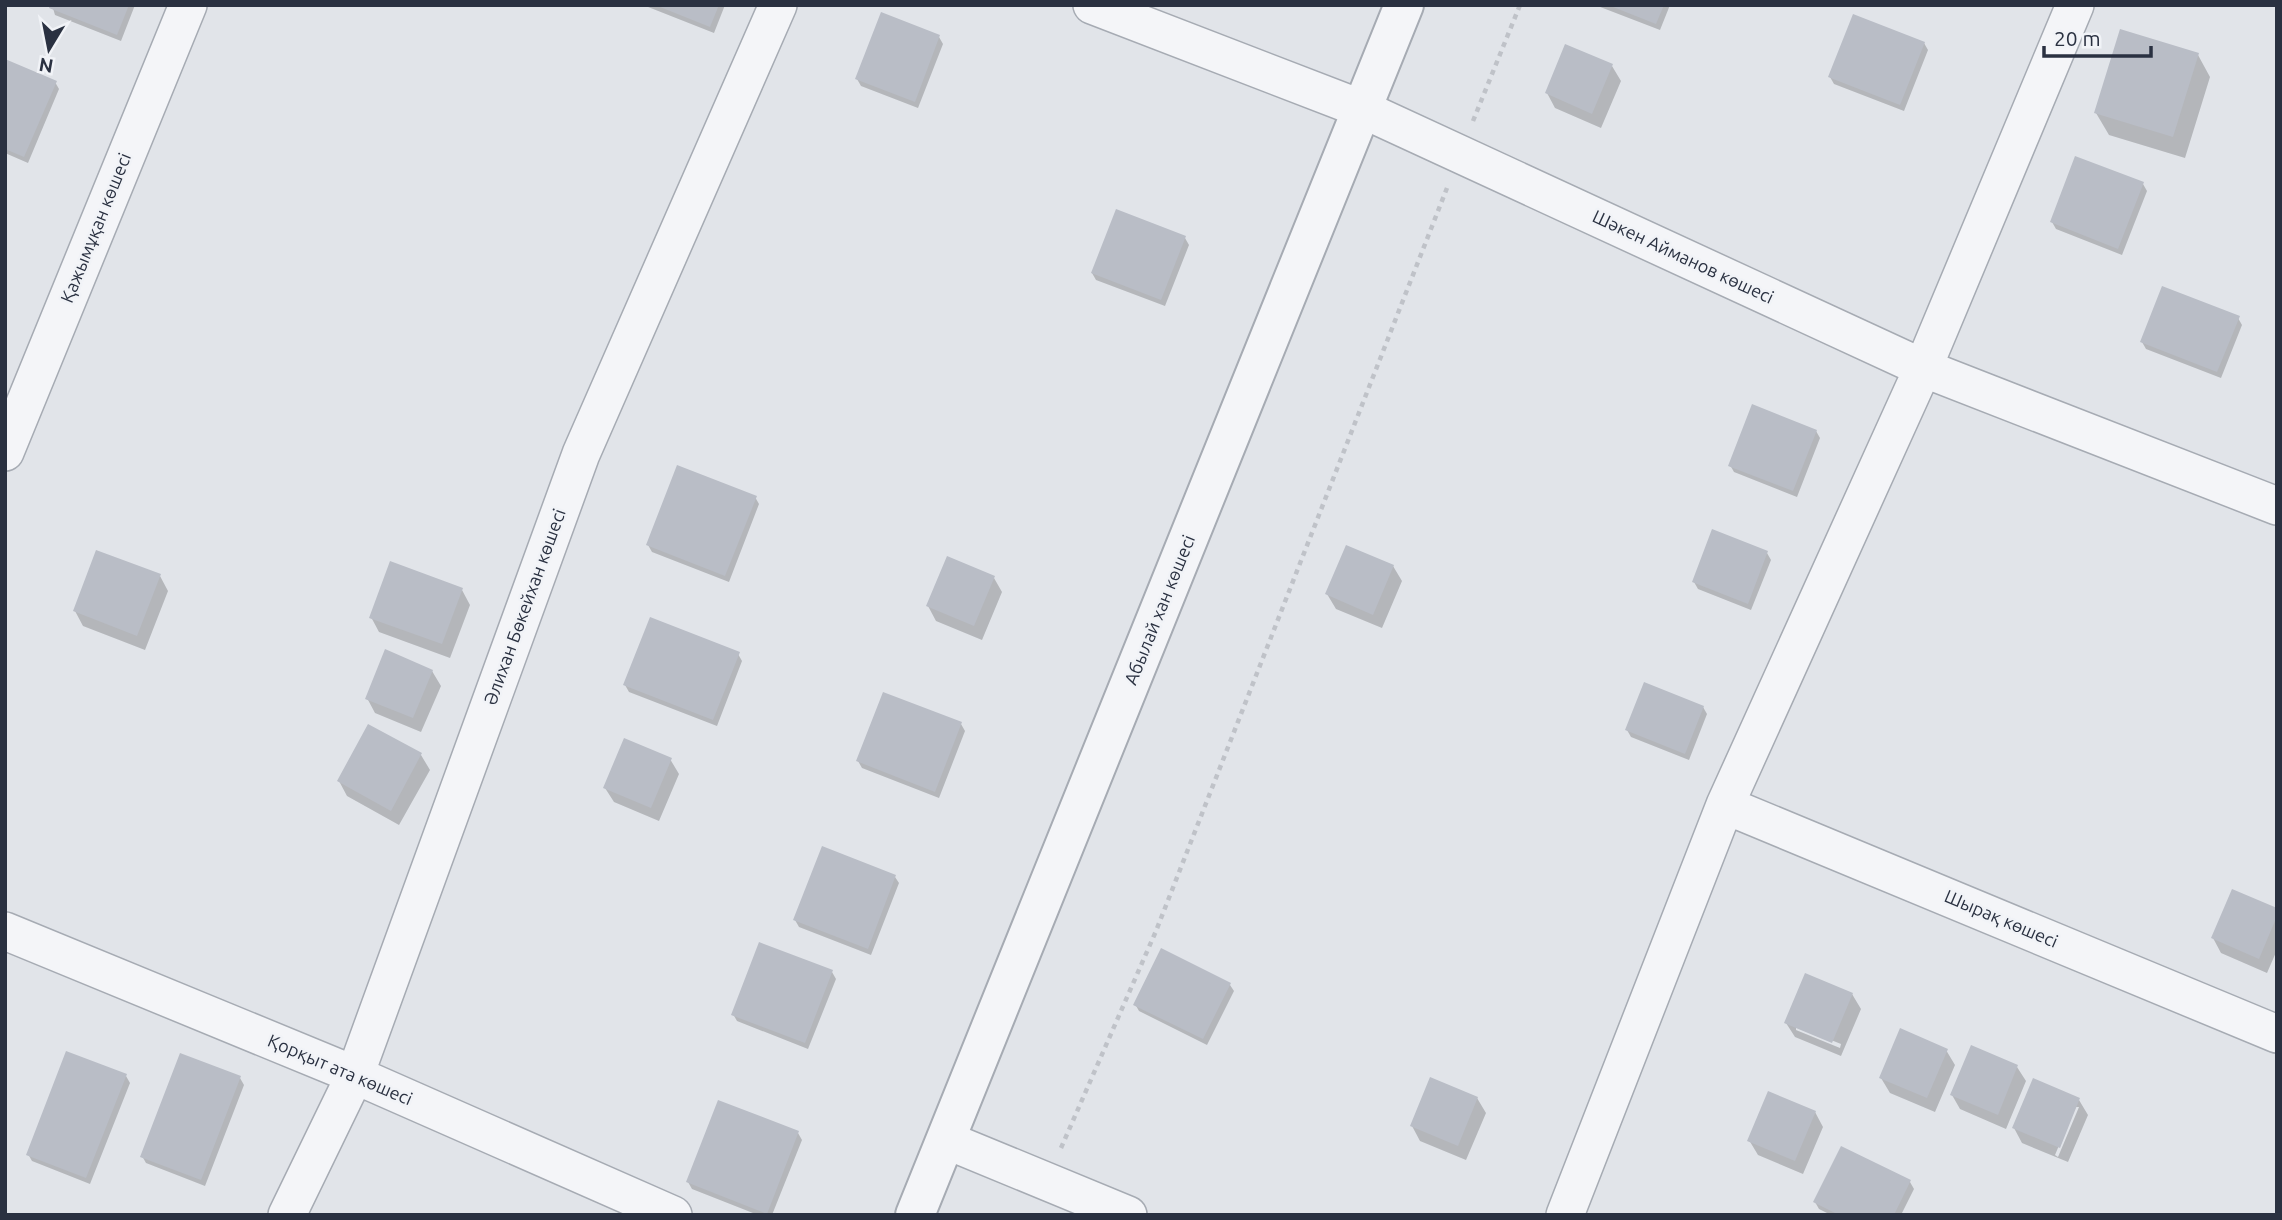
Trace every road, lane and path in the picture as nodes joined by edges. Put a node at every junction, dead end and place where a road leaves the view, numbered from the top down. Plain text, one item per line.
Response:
1 (188, 5) edge
2 (778, 5) edge
3 (1092, 5) edge
4 (1404, 5) edge
5 (1520, 5) edge
6 (2075, 5) edge
7 (1362, 109) junction
8 (1460, 154) junction
9 (1923, 368) junction
10 (5, 452) edge
11 (2277, 506) edge
12 (1725, 805) junction
13 (5, 931) edge
14 (2277, 1034) edge
15 (355, 1075) junction
16 (946, 1140) junction
17 (1046, 1182) junction
18 (287, 1215) edge
19 (673, 1215) edge
20 (915, 1215) edge
21 (1128, 1215) edge
22 (1565, 1215) edge

1 - 10 street, Қажымұқан көшесі
2 - 15 street, Әлихан Бөкейхан көшесі
3 - 7 street, Шәкен Айманов көшесі
4 - 7 street, Абылай хан көшесі
5 - 8 path
6 - 9 street
7 - 8 street, Шәкен Айманов көшесі
7 - 16 street, Абылай хан көшесі
8 - 9 street, Шәкен Айманов көшесі
8 - 17 path
9 - 11 street, Шәкен Айманов көшесі
9 - 12 street
12 - 14 street, Шырақ көшесі
12 - 22 street
13 - 15 street, Қорқыт ата көшесі
15 - 18 street, Әлихан Бөкейхан көшесі
15 - 19 street, Қорқыт ата көшесі
16 - 17 street
16 - 20 street, Абылай хан көшесі
17 - 21 street

